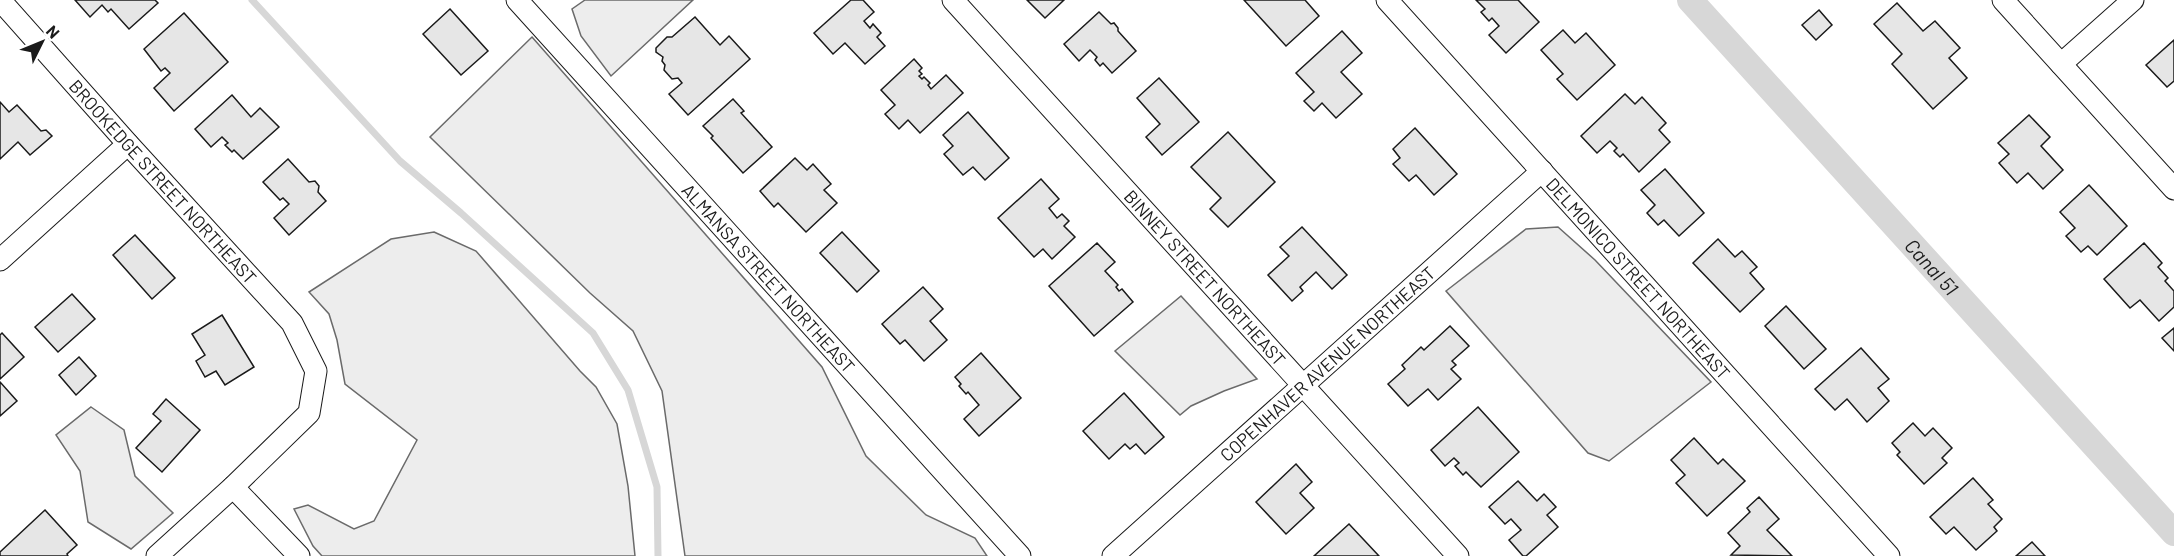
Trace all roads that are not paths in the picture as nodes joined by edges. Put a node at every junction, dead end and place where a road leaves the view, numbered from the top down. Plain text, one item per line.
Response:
1 (0, 0) edge
2 (517, 0) edge
3 (953, 0) edge
4 (1387, 0) edge
5 (2003, 0) edge
6 (2133, 0) edge
7 (2061, 64) junction
8 (128, 144) junction
9 (1542, 171) junction
10 (2174, 189) edge
11 (0, 260) edge
12 (1303, 386) junction
13 (233, 487) junction
14 (157, 556) edge
15 (299, 556) edge
16 (1020, 556) edge
17 (1113, 556) edge
18 (1458, 556) edge
19 (1889, 556) edge

1 - 8 street, BROOKEDGE STREET NORTHEAST
2 - 16 street, ALMANSA STREET NORTHEAST
3 - 12 street, BINNEY STREET NORTHEAST
4 - 9 street, DELMONICO STREET NORTHEAST
5 - 7 street
6 - 7 street
7 - 10 street
8 - 11 street
8 - 13 street, BROOKEDGE STREET NORTHEAST
9 - 12 street, COPENHAVER AVENUE NORTHEAST
9 - 19 street, DELMONICO STREET NORTHEAST
12 - 17 street, COPENHAVER AVENUE NORTHEAST
12 - 18 street, BINNEY STREET NORTHEAST
13 - 14 street
13 - 15 street

